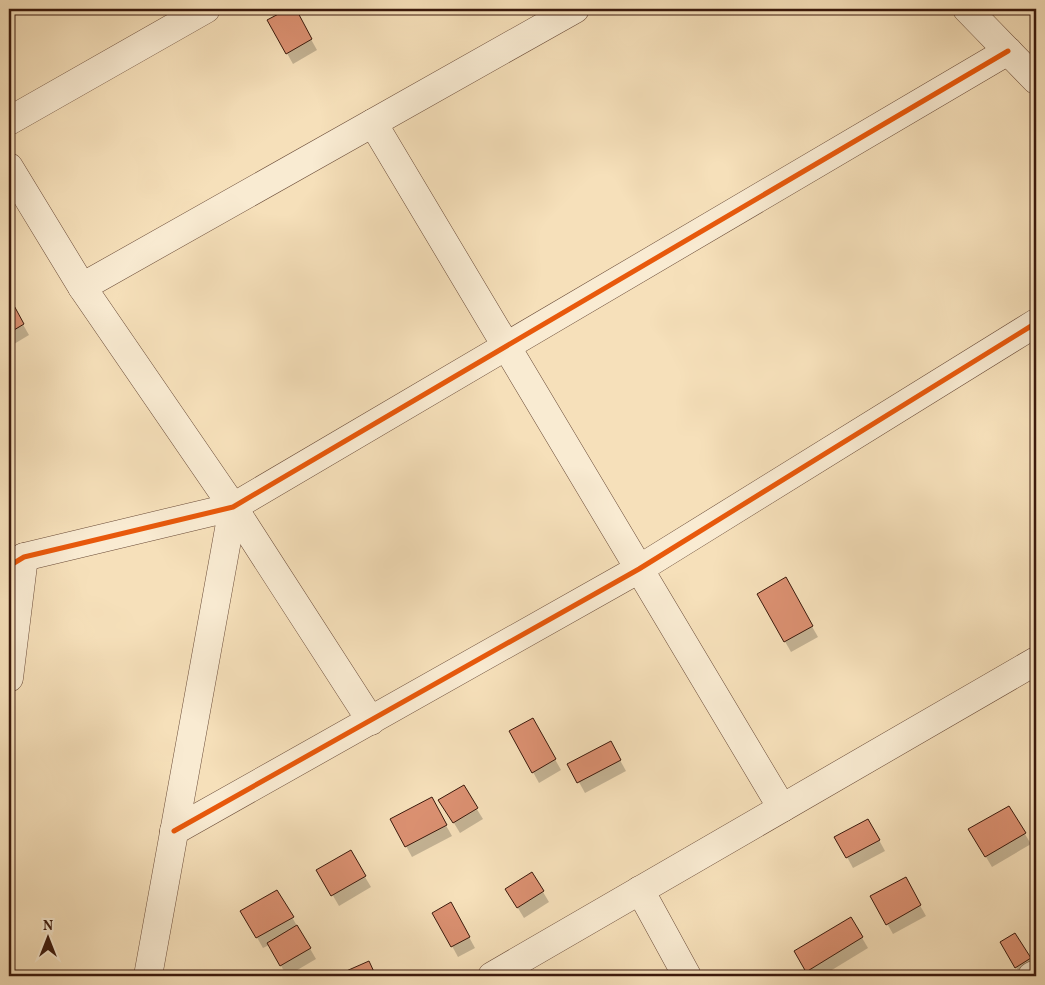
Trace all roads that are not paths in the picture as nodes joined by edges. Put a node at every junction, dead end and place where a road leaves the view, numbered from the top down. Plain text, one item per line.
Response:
1 (206, 9) edge
2 (575, 9) edge
3 (967, 9) edge
4 (1008, 51) junction
5 (1036, 80) edge
6 (9, 121) edge
7 (373, 123) junction
8 (9, 167) edge
9 (82, 287) junction
10 (1036, 323) edge
11 (506, 347) junction
12 (233, 507) junction
13 (16, 562) edge
14 (639, 569) junction
15 (1036, 661) edge
16 (9, 678) edge
17 (371, 721) junction
18 (782, 808) junction
19 (174, 831) junction
20 (640, 890) junction
21 (1036, 974) edge
22 (148, 976) edge
23 (492, 976) edge
24 (687, 976) edge
25 (1032, 976) edge

1 - 6 street
2 - 7 street
3 - 4 street
4 - 5 street
4 - 11 street
7 - 9 street
7 - 11 street
8 - 9 street
9 - 12 street
10 - 14 street
11 - 12 street
11 - 14 street
12 - 13 street
12 - 17 street
12 - 19 street
13 - 16 street
14 - 17 street
14 - 18 street
15 - 18 street
17 - 19 street
18 - 20 street
19 - 22 street
20 - 23 street
20 - 24 street
21 - 25 street

